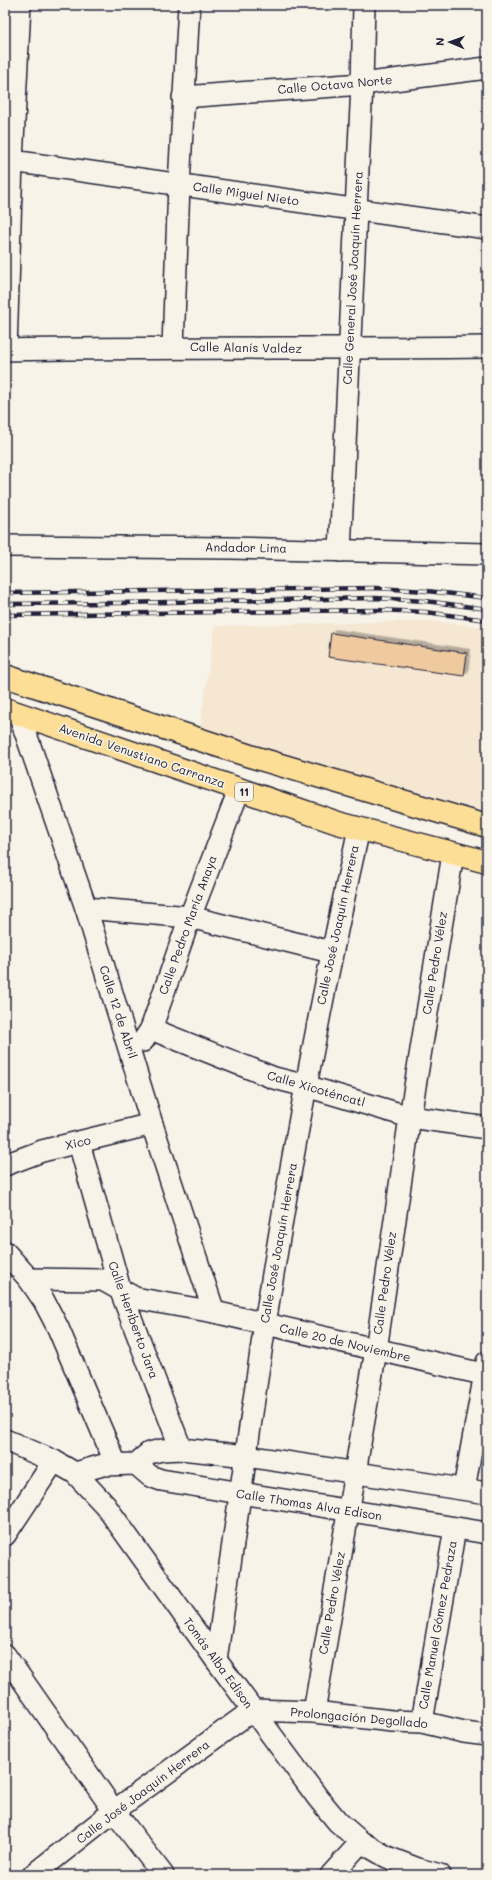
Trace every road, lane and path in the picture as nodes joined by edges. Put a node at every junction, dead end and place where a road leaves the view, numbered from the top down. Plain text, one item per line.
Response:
1 (20, 5) edge
2 (189, 5) edge
3 (364, 5) edge
4 (487, 68) edge
5 (362, 84) junction
6 (183, 98) junction
7 (8, 160) edge
8 (179, 185) junction
9 (356, 210) junction
10 (487, 228) edge
11 (173, 347) junction
12 (487, 347) edge
13 (349, 349) junction
14 (5, 350) edge
15 (5, 546) edge
16 (340, 550) junction
17 (487, 554) edge
18 (5, 676) edge
19 (12, 712) edge
20 (239, 790) junction
21 (487, 826) edge
22 (358, 829) junction
23 (453, 854) junction
24 (487, 862) edge
25 (86, 908) junction
26 (190, 917) junction
27 (332, 952) junction
28 (150, 1029) junction
29 (133, 1057) junction
30 (306, 1086) junction
31 (410, 1117) junction
32 (152, 1124) junction
33 (487, 1128) edge
34 (79, 1143) junction
35 (5, 1165) edge
36 (5, 1252) edge
37 (29, 1279) junction
38 (120, 1289) junction
39 (214, 1312) junction
40 (265, 1324) junction
41 (376, 1350) junction
42 (486, 1370) edge
43 (5, 1440) edge
44 (181, 1449) junction
45 (246, 1456) junction
46 (54, 1461) junction
47 (126, 1464) junction
48 (355, 1472) junction
49 (75, 1473) junction
50 (464, 1489) junction
51 (487, 1493) edge
52 (240, 1494) junction
53 (348, 1510) junction
54 (455, 1528) junction
55 (487, 1533) edge
56 (5, 1535) edge
57 (5, 1655) edge
58 (216, 1660) junction
59 (253, 1710) junction
60 (314, 1712) junction
61 (422, 1722) junction
62 (487, 1734) edge
63 (114, 1812) junction
64 (361, 1842) junction
65 (332, 1874) edge
66 (34, 1875) edge
67 (163, 1875) edge
68 (440, 1875) edge

1 - 7 street
2 - 6 street
3 - 5 street, Calle General José Joaquín Herrera
4 - 5 street, Calle Octava Norte
5 - 6 street, Calle Octava Norte
5 - 9 street, Calle General José Joaquín Herrera
6 - 8 street
7 - 8 street, Calle Miguel Nieto
7 - 14 street
8 - 9 street, Calle Miguel Nieto
8 - 11 street
9 - 10 street, Calle Miguel Nieto
9 - 13 street, Calle General José Joaquín Herrera
11 - 13 street, Calle Alanís Valdez
11 - 14 street, Calle Alanís Valdez
12 - 13 street, Calle Alanís Valdez
13 - 16 street, Calle General José Joaquín Herrera
15 - 16 street, Andador Lima
16 - 17 street, Andador Lima
18 - 21 main road
19 - 20 main road, Avenida Venustiano Carranza / 11
19 - 25 street, Calle 12 de Abril
20 - 22 main road, Avenida Venustiano Carranza / 11
20 - 26 street, Calle Pedro María Anaya
22 - 23 main road, Avenida Venustiano Carranza / 11
22 - 27 street, Calle José Joaquín Herrera
23 - 24 main road, Avenida Venustiano Carranza / 11
23 - 31 street, Calle Pedro Vélez
25 - 26 street
25 - 29 street, Calle 12 de Abril
26 - 27 street
26 - 28 street, Calle Pedro María Anaya
27 - 30 street, Calle José Joaquín Herrera
28 - 29 street, Calle Pedro María Anaya
28 - 30 street, Calle Xicoténcatl
29 - 32 street, Calle 12 de Abril
30 - 31 street, Calle Xicoténcatl
30 - 40 street, Calle José Joaquín Herrera
31 - 33 street, Calle Xicoténcatl
31 - 41 street, Calle Pedro Vélez
32 - 34 street, Xico
32 - 39 street, Calle 12 de Abril
34 - 35 street, Xico
34 - 38 street, Calle Heriberto Jara
36 - 37 street
37 - 38 street, Calle 20 de Noviembre
37 - 47 street
38 - 39 street, Calle 20 de Noviembre
38 - 44 street, Calle Heriberto Jara
39 - 40 street, Calle 20 de Noviembre
40 - 41 street, Calle 20 de Noviembre
40 - 45 street, Calle José Joaquín Herrera
41 - 42 street, Calle 20 de Noviembre
41 - 48 street, Calle Pedro Vélez
42 - 50 street
43 - 46 street, Tomás Alba Edison
44 - 45 street
44 - 47 street
45 - 48 street
45 - 52 street, Calle José Joaquín Herrera
46 - 49 street, Tomás Alba Edison
46 - 56 street
47 - 49 street
47 - 52 street, Calle Thomas Alva Edison
48 - 50 street
48 - 53 street, Calle Pedro Vélez
49 - 58 street, Tomás Alba Edison
50 - 51 street
52 - 53 street, Calle Thomas Alva Edison
52 - 58 street, Calle José Joaquín Herrera
53 - 54 street, Calle Thomas Alva Edison
53 - 60 street, Calle Pedro Vélez
54 - 55 street, Calle Thomas Alva Edison
54 - 61 street, Calle Manuel Gómez Pedraza
57 - 63 street
58 - 59 street, Tomás Alba Edison
59 - 60 street, Prolongación Degollado
59 - 63 street, Calle José Joaquín Herrera
59 - 64 street, Tomás Alba Edison
60 - 61 street, Prolongación Degollado
61 - 62 street, Prolongación Degollado
63 - 66 street, Calle José Joaquín Herrera
63 - 67 street
64 - 65 street
64 - 68 street, Tomás Alba Edison

